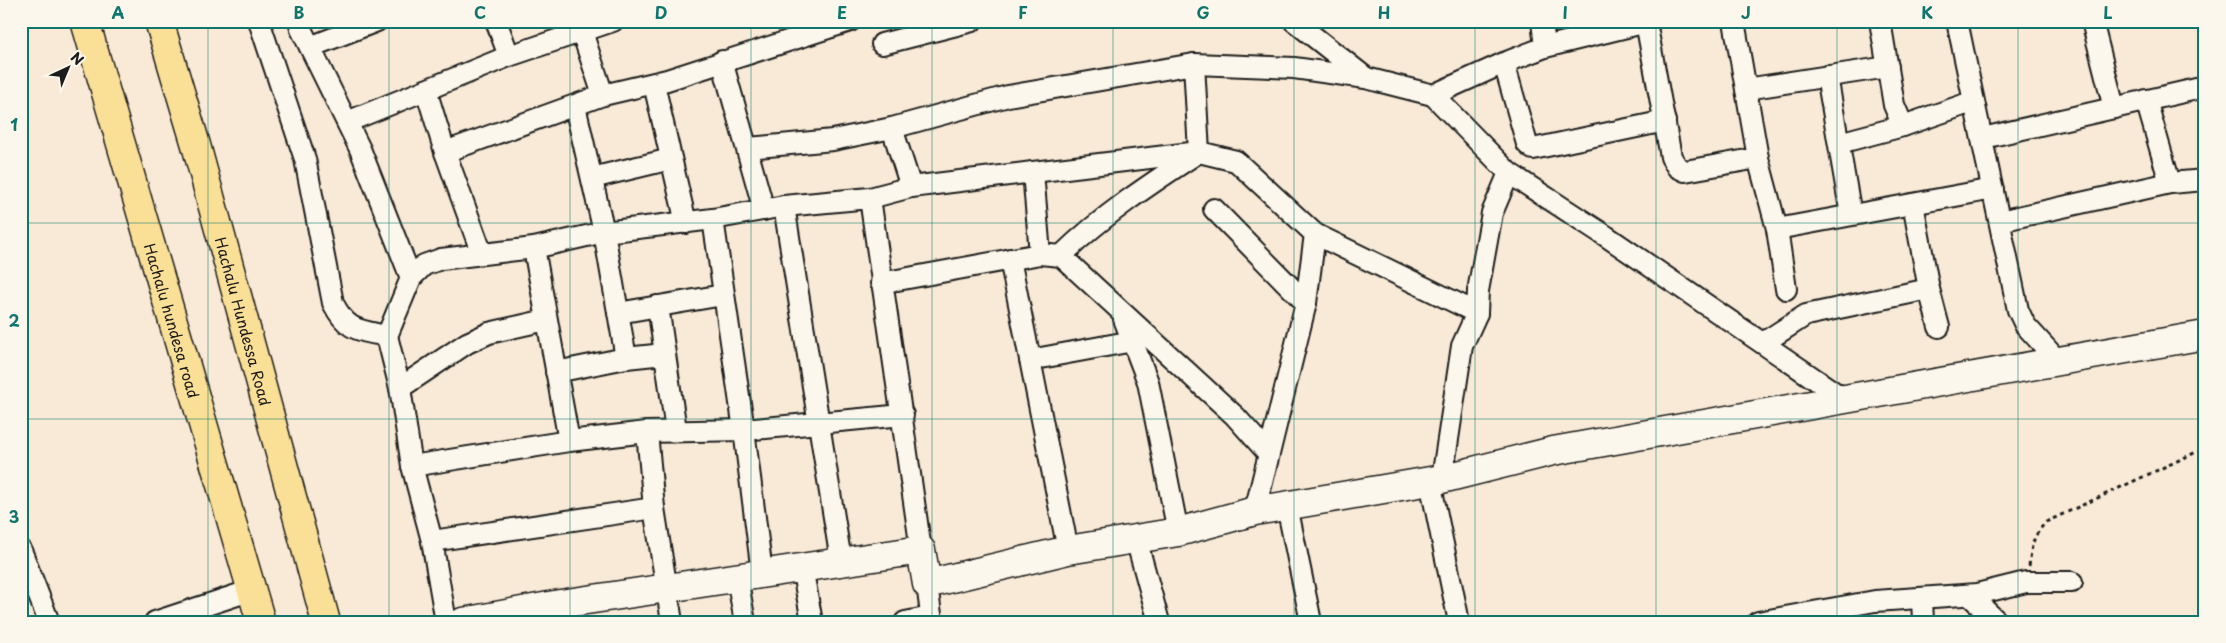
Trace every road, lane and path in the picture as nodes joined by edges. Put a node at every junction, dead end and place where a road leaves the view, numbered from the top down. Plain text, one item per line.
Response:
1 (85, 21) edge
2 (160, 21) edge
3 (259, 21) edge
4 (299, 21) edge
5 (377, 21) edge
6 (496, 21) edge
7 (613, 21) edge
8 (850, 21) edge
9 (972, 21) edge
10 (1294, 21) edge
11 (1542, 21) edge
12 (1734, 21) edge
13 (1880, 21) edge
14 (1957, 21) edge
15 (2092, 21) edge
16 (1649, 22) edge
17 (582, 32) junction
18 (882, 44) dead end
19 (310, 47) junction
20 (1545, 47) junction
21 (509, 56) junction
22 (722, 61) junction
23 (1504, 63) junction
24 (1194, 64) junction
25 (1888, 67) junction
26 (1827, 76) junction
27 (1366, 78) junction
28 (654, 84) junction
29 (2205, 87) edge
30 (1746, 89) junction
31 (426, 90) junction
32 (603, 95) junction
33 (1433, 95) junction
34 (2146, 100) junction
35 (1972, 102) junction
36 (575, 106) junction
37 (2114, 108) junction
38 (1665, 121) junction
39 (347, 122) junction
40 (1903, 126) junction
41 (892, 128) junction
42 (1983, 138) junction
43 (1838, 143) junction
44 (748, 148) junction
45 (446, 152) junction
46 (1199, 152) junction
47 (1758, 158) junction
48 (671, 159) junction
49 (1033, 172) junction
50 (1508, 173) junction
51 (592, 178) junction
52 (2205, 180) edge
53 (2170, 183) junction
54 (911, 187) junction
55 (1993, 189) junction
56 (870, 198) junction
57 (1913, 204) junction
58 (784, 206) junction
59 (1214, 209) dead end
60 (764, 210) junction
61 (1851, 215) junction
62 (713, 220) junction
63 (2000, 221) junction
64 (686, 223) junction
65 (1777, 229) junction
66 (604, 232) junction
67 (1315, 234) junction
68 (534, 248) junction
69 (482, 254) junction
70 (1040, 254) junction
71 (1061, 256) junction
72 (1010, 259) junction
73 (411, 278) junction
74 (882, 283) junction
75 (1786, 289) dead end
76 (1929, 289) junction
77 (723, 296) junction
78 (1306, 303) junction
79 (658, 306) junction
80 (1120, 310) junction
81 (618, 313) junction
82 (1477, 313) junction
83 (546, 320) junction
84 (1939, 327) dead end
85 (2205, 335) edge
86 (387, 336) junction
87 (1133, 341) junction
88 (1763, 343) junction
89 (664, 354) junction
90 (626, 358) junction
91 (1030, 360) junction
92 (2058, 361) junction
93 (556, 372) junction
94 (400, 388) junction
95 (1844, 399) junction
96 (903, 414) junction
97 (818, 422) junction
98 (676, 430) junction
99 (744, 430) junction
100 (647, 432) junction
101 (569, 441) junction
102 (2205, 448) edge
103 (1268, 453) junction
104 (412, 466) junction
105 (1436, 480) junction
106 (1287, 506) junction
107 (654, 508) junction
108 (1254, 512) junction
109 (1178, 532) junction
110 (1136, 539) junction
111 (432, 541) junction
112 (21, 550) edge
113 (922, 550) junction
114 (1068, 550) junction
115 (841, 561) junction
116 (802, 567) junction
117 (749, 575) junction
118 (2026, 582) junction
119 (2072, 582) dead end
120 (927, 584) junction
121 (667, 589) junction
122 (252, 590) junction
123 (1969, 595) junction
124 (1922, 598) junction
125 (561, 613) edge
126 (931, 620) edge
127 (49, 622) edge
128 (155, 622) edge
129 (261, 622) edge
130 (326, 622) edge
131 (446, 622) edge
132 (462, 622) edge
133 (672, 622) edge
134 (745, 622) edge
135 (812, 622) edge
136 (905, 622) edge
137 (1158, 622) edge
138 (1311, 622) edge
139 (1459, 622) edge
140 (1758, 622) edge
141 (1923, 622) edge
142 (1998, 622) edge

1 - 122 main road, Hachalu hundesa road
2 - 130 main road, Hachalu Hundessa Road
3 - 86 street
4 - 19 street
5 - 19 street
6 - 21 street
7 - 17 street
8 - 22 street
9 - 18 street
10 - 27 street
11 - 20 street
12 - 30 street
13 - 25 street
14 - 35 street
15 - 37 street
16 - 20 street
16 - 38 street
17 - 21 street
17 - 32 street
19 - 39 street
20 - 23 street
21 - 31 street
22 - 28 street
22 - 44 street
23 - 33 street
23 - 38 street
24 - 27 street
24 - 41 street
24 - 46 street
25 - 26 street
25 - 40 street
26 - 30 street
26 - 43 street
27 - 33 street
28 - 32 street
28 - 48 street
29 - 34 street
30 - 47 street
31 - 39 street
31 - 45 street
32 - 36 street
33 - 50 street
34 - 37 street
34 - 53 street
35 - 40 street
35 - 42 street
36 - 45 street
36 - 51 street
37 - 42 street
38 - 47 street
39 - 73 street
40 - 43 street
41 - 44 street
41 - 54 street
42 - 55 street
43 - 61 street
44 - 60 street
45 - 69 street
46 - 49 street
46 - 67 street
46 - 71 street
47 - 65 street
48 - 51 street
48 - 64 street
49 - 54 street
49 - 70 street
50 - 82 street
50 - 88 street
51 - 66 street
52 - 53 street
53 - 63 street
54 - 56 street
55 - 57 street
55 - 63 street
56 - 58 street
56 - 74 street
57 - 61 street
57 - 76 street
58 - 60 street
58 - 97 street
59 - 78 street
60 - 62 street
61 - 65 street
62 - 64 street
62 - 77 street
63 - 92 street
64 - 66 street
65 - 75 street
66 - 68 street
66 - 81 street
67 - 78 street
67 - 82 street
68 - 69 street
68 - 83 street
69 - 73 street
70 - 71 street
70 - 72 street
71 - 80 street
72 - 74 street
72 - 91 street
73 - 86 street
74 - 96 street
76 - 84 street
76 - 88 street
77 - 79 street
77 - 99 street
78 - 103 street
79 - 81 street
79 - 89 street
80 - 87 street
80 - 103 street
81 - 90 street
82 - 105 street
83 - 93 street
83 - 94 street
85 - 92 street
86 - 94 street
87 - 91 street
87 - 109 street
88 - 95 street
89 - 90 street
89 - 98 street
90 - 93 street
91 - 114 street
92 - 95 street
93 - 101 street
94 - 104 street
95 - 105 street
96 - 97 street
96 - 113 street
97 - 99 street
97 - 115 street
98 - 99 street
98 - 100 street
99 - 117 street
100 - 101 street
100 - 107 street
101 - 104 street
102 - 118 path
103 - 108 street
104 - 111 street
105 - 106 street
105 - 139 street
106 - 108 street
106 - 138 street
107 - 111 street
107 - 121 street
108 - 109 street
109 - 110 street
110 - 114 street
110 - 137 street
111 - 131 street
112 - 127 street
113 - 115 street
113 - 120 street
114 - 120 street
115 - 116 street
116 - 117 street
116 - 135 street
117 - 121 street
117 - 134 street
118 - 119 street
118 - 123 street
120 - 126 street
121 - 125 street
121 - 133 street
122 - 128 street
122 - 129 main road, Hachalu hundesa road
123 - 124 street
123 - 142 street
124 - 140 street
124 - 141 street
125 - 132 street
126 - 136 street

